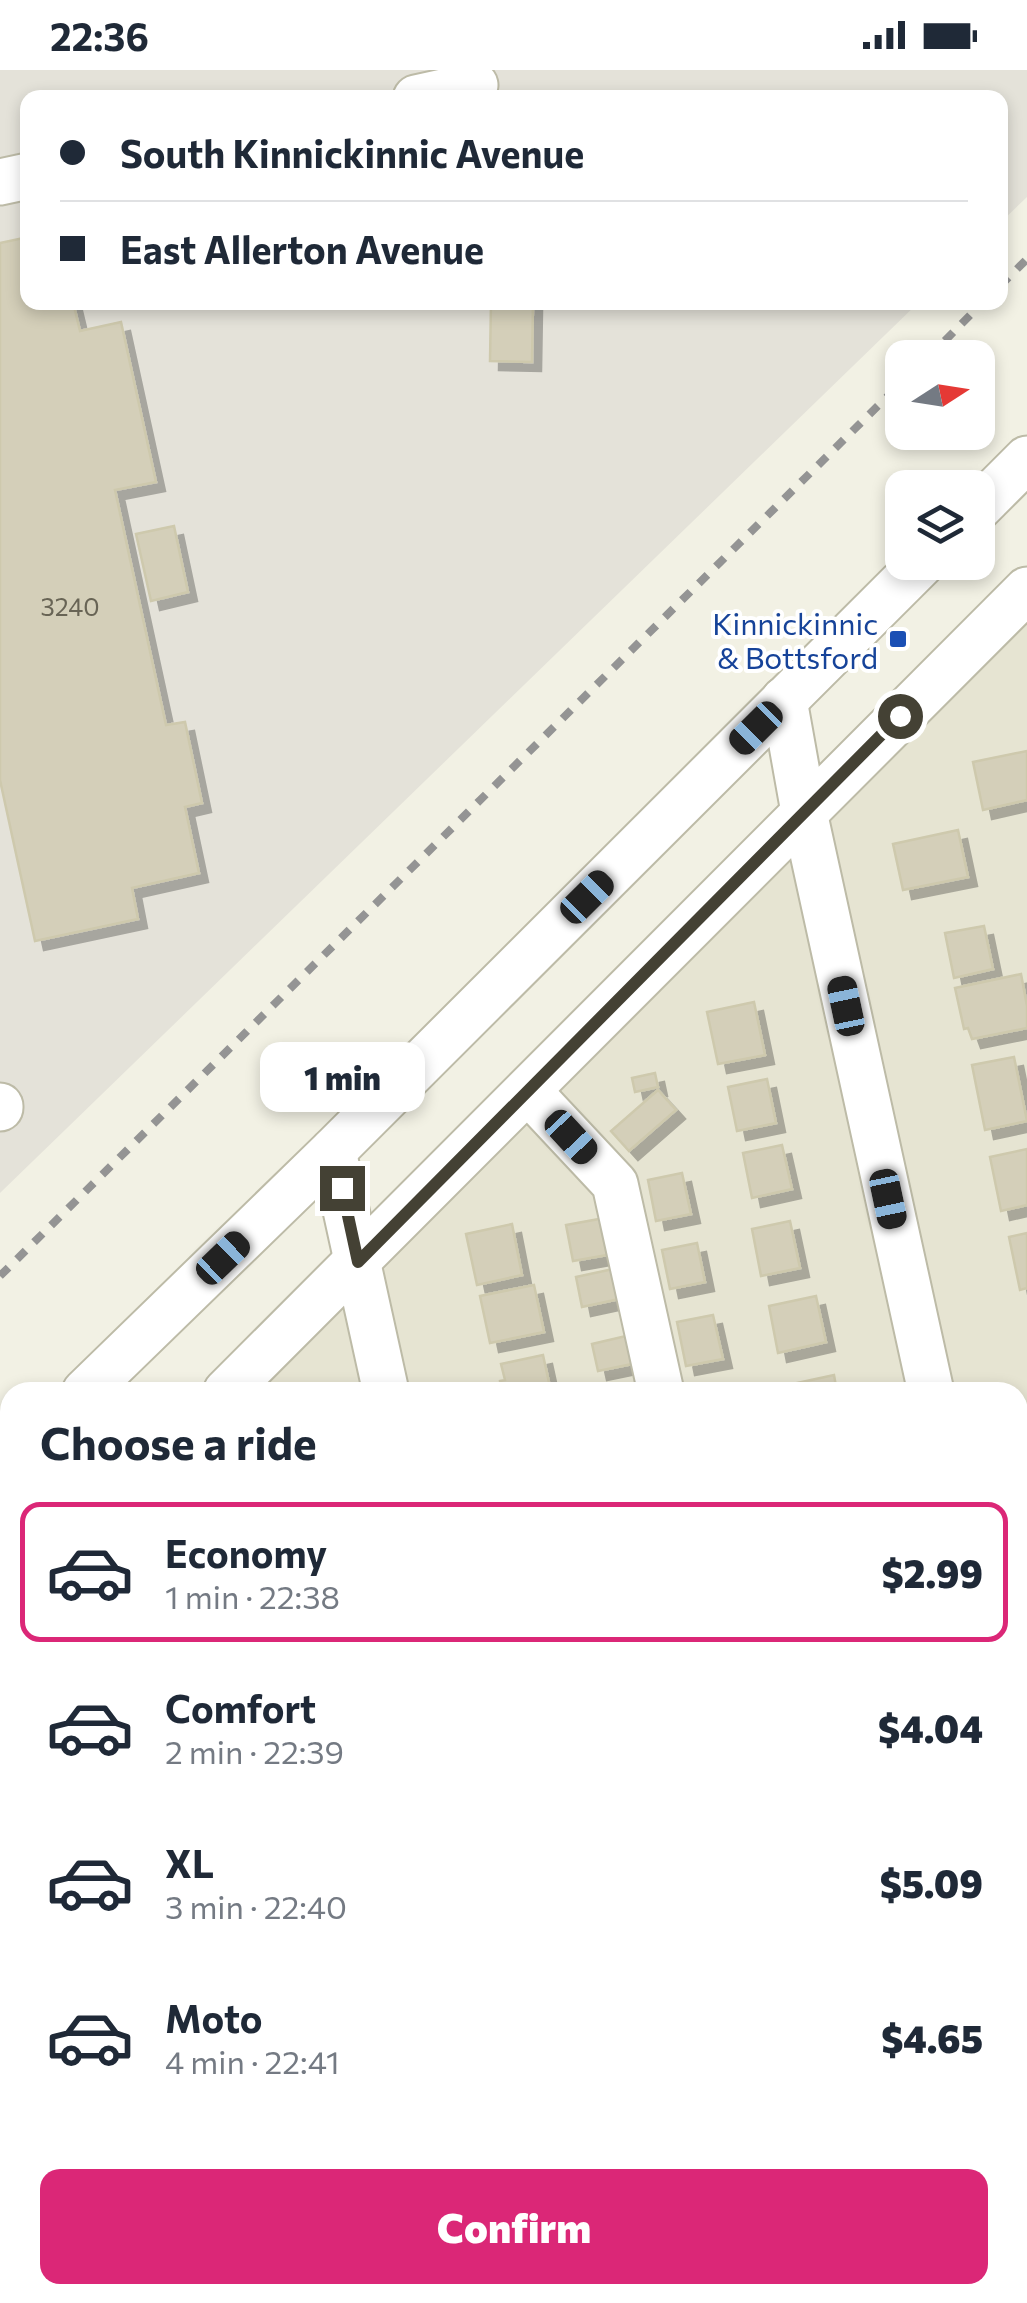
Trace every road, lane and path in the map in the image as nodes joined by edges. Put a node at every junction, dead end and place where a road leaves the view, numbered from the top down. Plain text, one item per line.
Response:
1 (476, 86) dead end
2 (456, 90) edge
3 (1027, 459) edge
4 (995, 491) edge
5 (904, 580) edge
6 (1027, 590) edge
7 (784, 700) junction
8 (804, 812) junction
9 (528, 1091) junction
10 (334, 1151) junction
11 (358, 1262) junction
12 (95, 1382) edge
13 (236, 1382) edge
14 (384, 1382) edge
15 (659, 1382) edge
16 (928, 1382) edge

1 - 2 street
3 - 4 street
5 - 7 street
6 - 8 street
7 - 8 street
7 - 10 street
8 - 9 street
8 - 16 street
9 - 11 street
9 - 15 street
10 - 11 street
10 - 12 street
11 - 13 street
11 - 14 street

